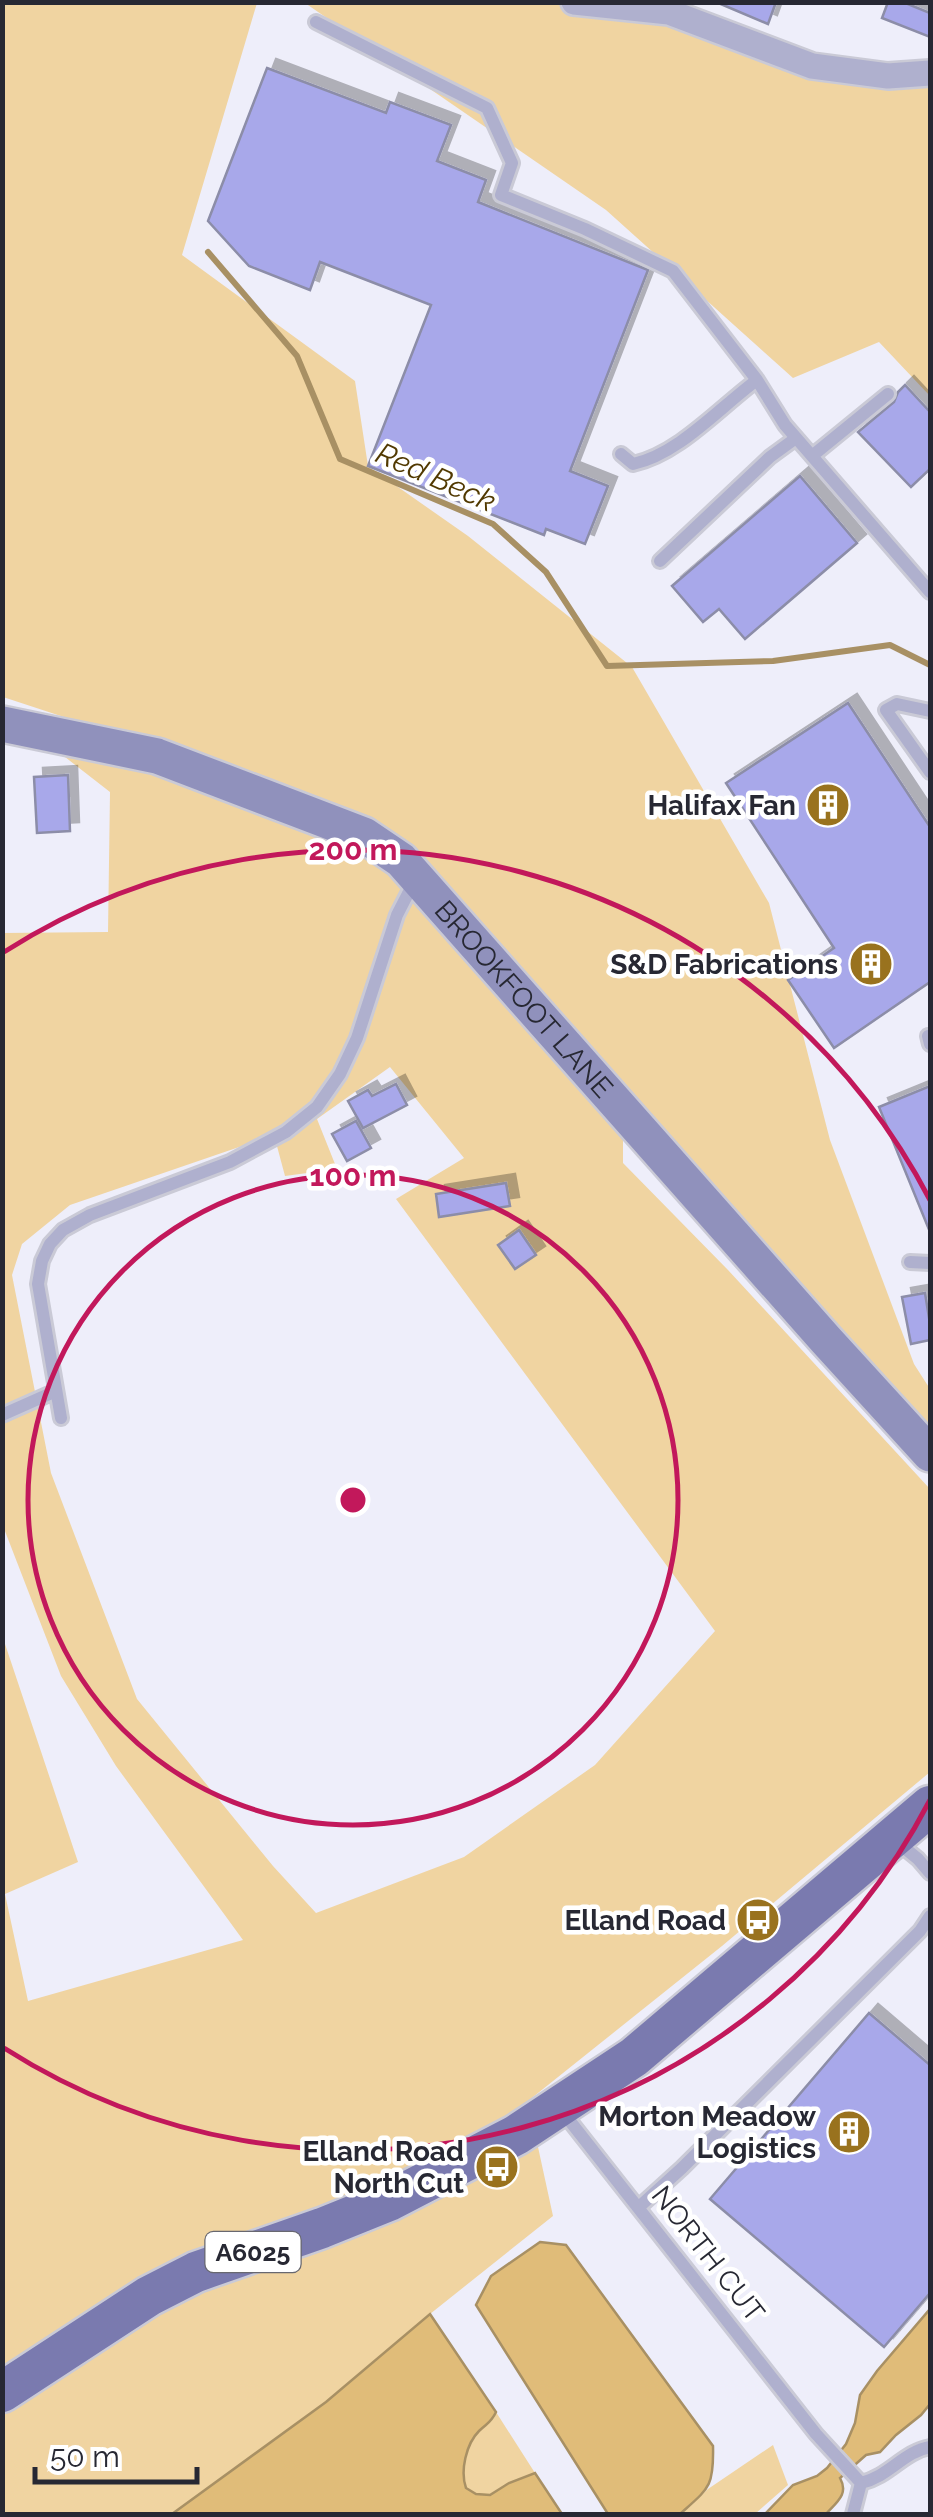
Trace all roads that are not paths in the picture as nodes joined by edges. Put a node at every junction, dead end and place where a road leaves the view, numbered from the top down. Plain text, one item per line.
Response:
1 (574, 2) edge
2 (316, 22) dead end
3 (930, 73) edge
4 (757, 380) junction
5 (888, 394) dead end
6 (796, 438) junction
7 (621, 454) dead end
8 (812, 456) junction
9 (660, 561) dead end
10 (930, 592) edge
11 (930, 711) edge
12 (2, 724) edge
13 (930, 772) edge
14 (416, 878) junction
15 (910, 1262) dead end
16 (930, 1264) edge
17 (56, 1391) junction
18 (2, 1414) edge
19 (61, 1418) dead end
20 (930, 1454) edge
21 (930, 1806) edge
22 (892, 1838) junction
23 (930, 1873) edge
24 (930, 1916) edge
25 (559, 2107) junction
26 (639, 2207) junction
27 (2, 2392) edge
28 (924, 2448) edge
29 (862, 2483) junction
30 (852, 2514) edge

1 - 3 street
2 - 4 lane
4 - 6 lane
4 - 7 lane
5 - 8 lane
6 - 8 lane
6 - 9 lane
8 - 10 lane
11 - 13 lane
12 - 14 street, BROOKFOOT LANE
14 - 17 lane
14 - 20 street, BROOKFOOT LANE
15 - 16 lane
17 - 18 lane
17 - 19 lane
21 - 22 main road, A6025
22 - 23 lane
22 - 25 main road, A6025
24 - 26 lane
25 - 26 lane, NORTH CUT
25 - 27 main road, A6025
26 - 29 lane, NORTH CUT
28 - 29 lane
29 - 30 lane

